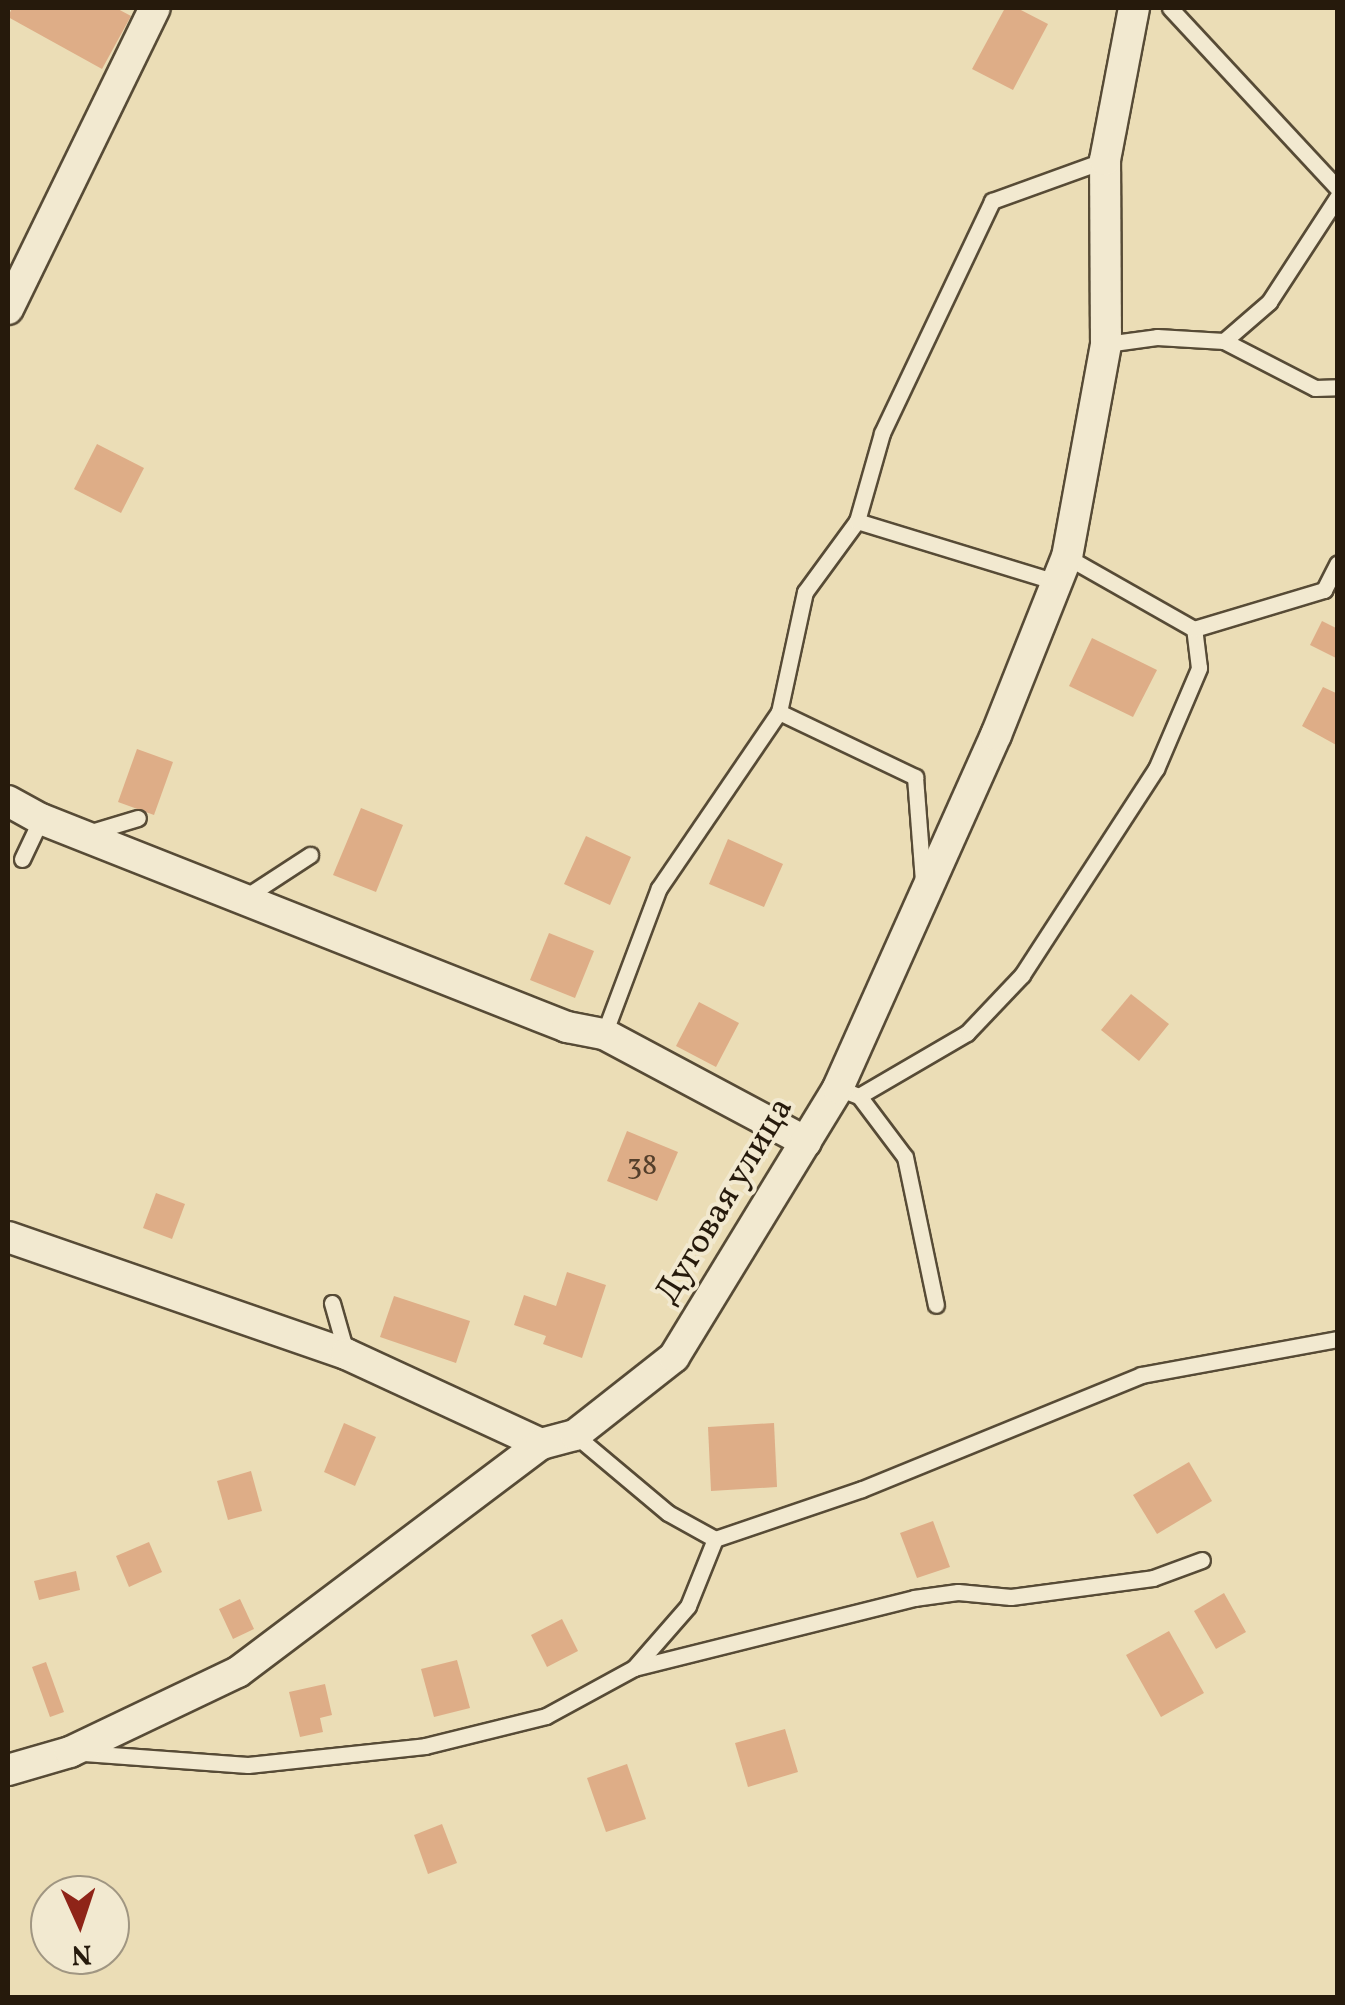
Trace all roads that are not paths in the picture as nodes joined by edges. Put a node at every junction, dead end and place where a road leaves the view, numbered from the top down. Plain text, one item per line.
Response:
1 (155, 8) edge
2 (1134, 8) edge
3 (1170, 8) edge
4 (1105, 160) junction
5 (1338, 192) edge
6 (8, 309) edge
7 (1224, 341) junction
8 (1106, 344) junction
9 (1338, 387) edge
10 (857, 522) junction
11 (1338, 562) edge
12 (1062, 570) junction
13 (1194, 629) junction
14 (780, 712) junction
15 (8, 800) edge
16 (138, 818) dead end
17 (41, 819) junction
18 (84, 834) junction
19 (310, 855) dead end
20 (22, 859) dead end
21 (924, 892) junction
22 (244, 898) junction
23 (604, 1034) junction
24 (848, 1092) junction
25 (806, 1142) junction
26 (8, 1237) edge
27 (332, 1303) dead end
28 (936, 1305) dead end
29 (1338, 1339) edge
30 (346, 1354) junction
31 (575, 1435) junction
32 (541, 1444) junction
33 (715, 1539) junction
34 (1202, 1560) dead end
35 (634, 1668) junction
36 (70, 1752) junction
37 (8, 1770) edge

1 - 6 street
2 - 4 street, Дуговая улица
3 - 5 lane
4 - 8 street, Дуговая улица
4 - 10 lane
5 - 7 lane
7 - 8 lane
7 - 9 lane
8 - 12 street, Дуговая улица
10 - 12 lane
10 - 14 lane
11 - 13 lane
12 - 13 lane
12 - 21 street, Дуговая улица
13 - 24 lane
14 - 21 lane
14 - 23 lane
15 - 17 street
16 - 18 lane
17 - 18 street
17 - 20 lane
18 - 22 street
19 - 22 lane
21 - 24 street, Дуговая улица
22 - 23 street
23 - 25 street
24 - 25 street, Дуговая улица
24 - 28 lane
25 - 31 street, Дуговая улица
26 - 30 street
27 - 30 lane
29 - 33 lane
30 - 32 street
31 - 32 street, Дуговая улица
31 - 33 lane
32 - 36 street, Дуговая улица
33 - 35 lane
34 - 35 lane
35 - 36 lane
36 - 37 street, Дуговая улица

